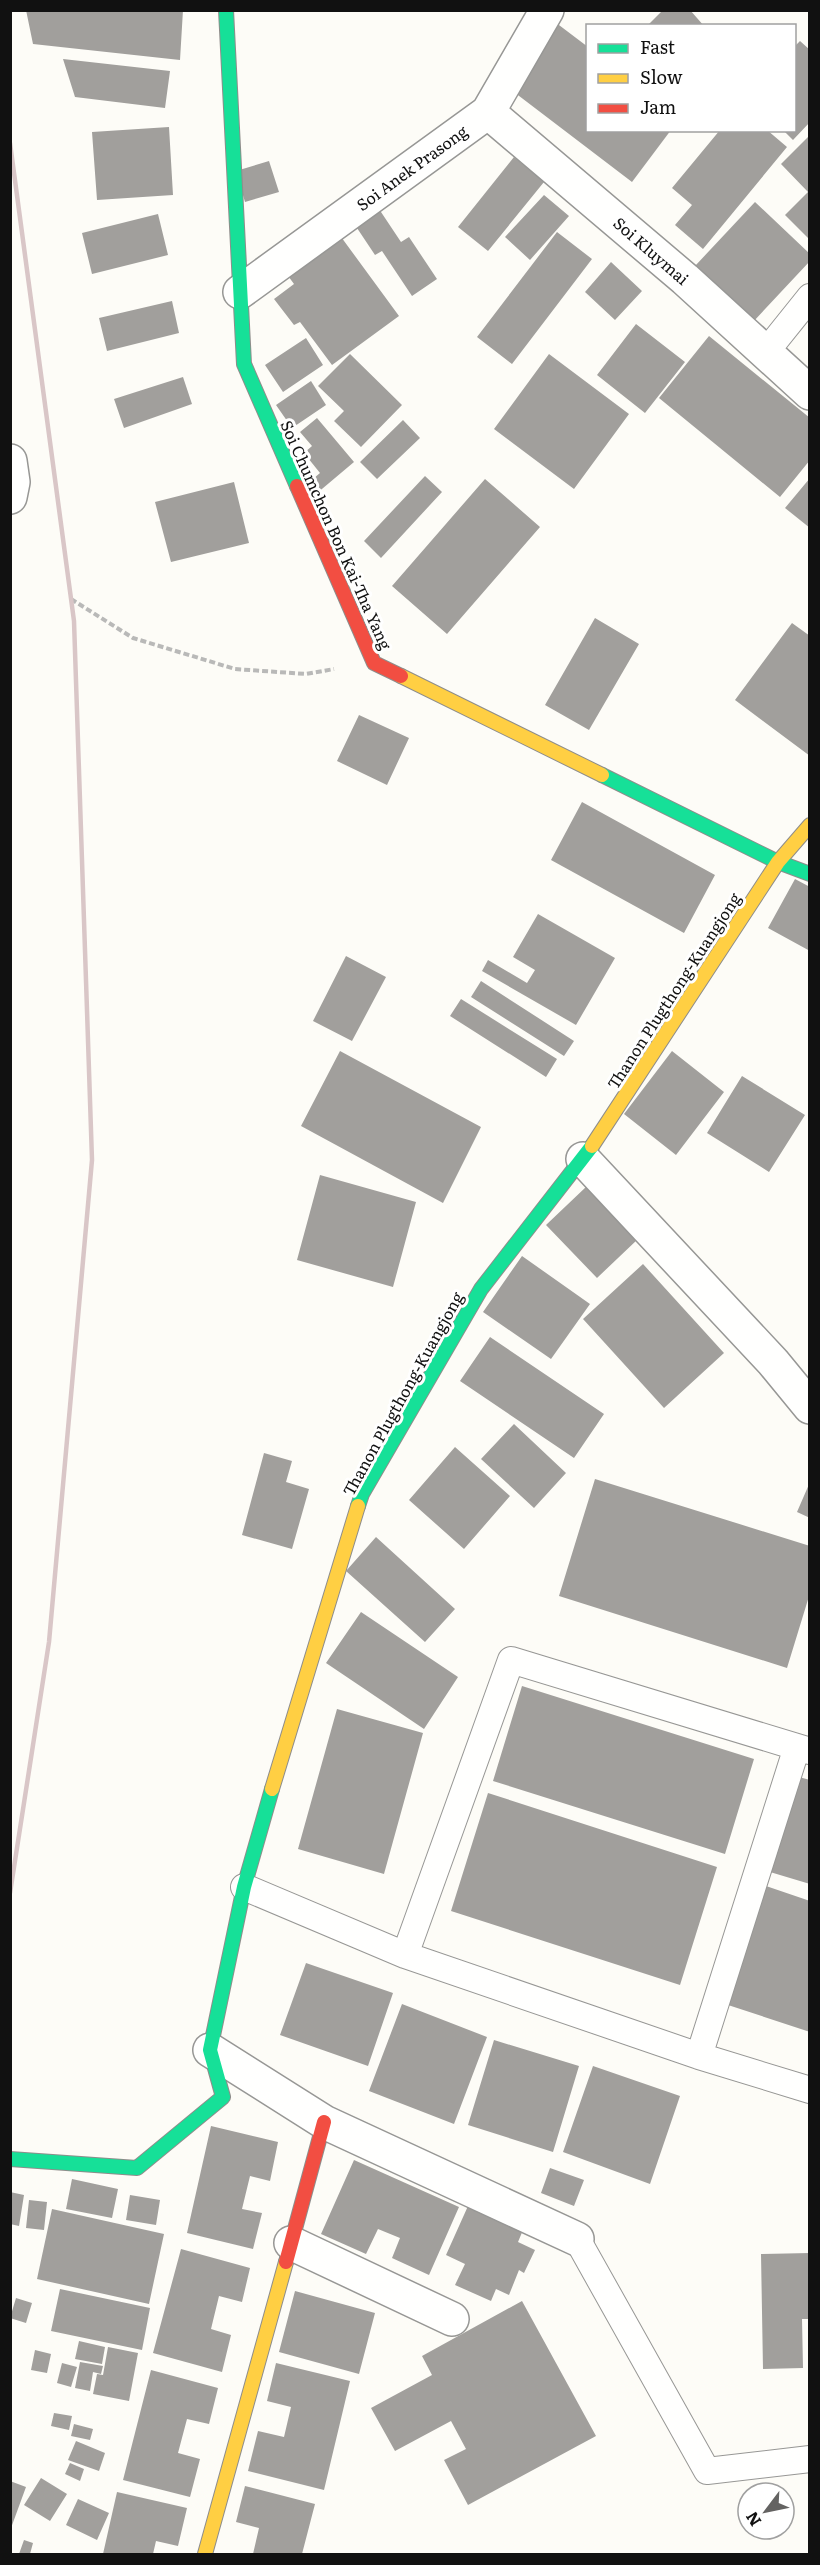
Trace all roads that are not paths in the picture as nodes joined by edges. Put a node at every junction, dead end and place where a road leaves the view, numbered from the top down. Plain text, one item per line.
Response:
1 (226, 10) edge
2 (547, 10) edge
3 (488, 112) junction
4 (240, 292) junction
5 (810, 297) edge
6 (765, 353) junction
7 (810, 393) edge
8 (10, 461) edge
9 (10, 496) edge
10 (810, 825) edge
11 (778, 862) junction
12 (810, 874) edge
13 (583, 1160) junction
14 (810, 1407) edge
15 (803, 1749) edge
16 (244, 1887) junction
17 (405, 1955) junction
18 (210, 2050) junction
19 (699, 2056) junction
20 (810, 2090) edge
21 (324, 2122) junction
22 (10, 2159) edge
23 (577, 2239) joint
24 (291, 2243) junction
25 (452, 2319) dead end
26 (810, 2459) edge
27 (205, 2554) edge

1 - 4 street, Soi Chumchon Bon Kai-Tha Yang
2 - 3 street, Soi Anek Prasong
3 - 4 street, Soi Anek Prasong
3 - 6 street, Soi Kluymai
4 - 11 street, Soi Chumchon Bon Kai-Tha Yang
5 - 6 lane
6 - 7 street, Soi Kluymai
8 - 9 street
10 - 11 street, Thanon Plugthong-Kuangjong
11 - 12 street, Soi Chumchon Bon Kai-Tha Yang
11 - 13 street, Thanon Plugthong-Kuangjong
13 - 14 street
13 - 16 street, Thanon Plugthong-Kuangjong
15 - 17 lane
15 - 19 lane
16 - 17 lane
16 - 18 street, Thanon Plugthong-Kuangjong
17 - 19 lane
18 - 21 street
18 - 22 street, Thanon Plugthong-Kuangjong
19 - 20 lane
21 - 23 street
21 - 24 street
23 - 26 lane
24 - 25 street
24 - 27 street

